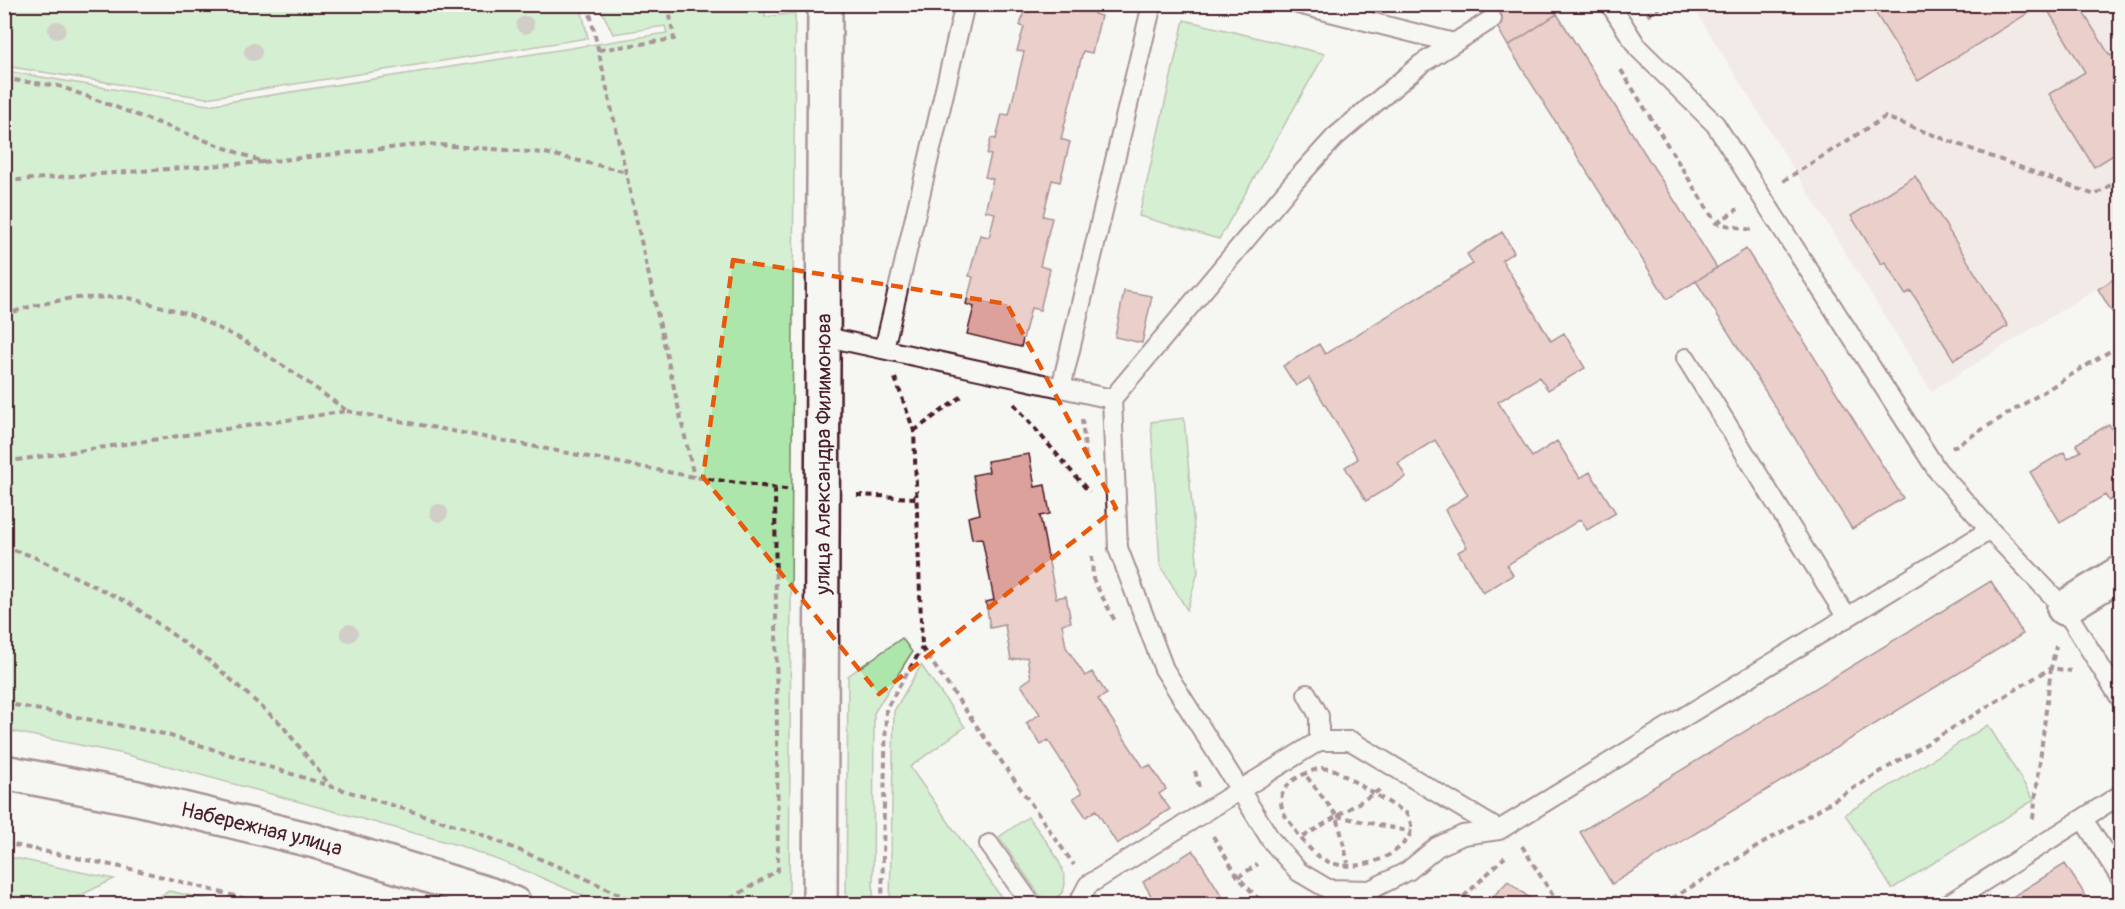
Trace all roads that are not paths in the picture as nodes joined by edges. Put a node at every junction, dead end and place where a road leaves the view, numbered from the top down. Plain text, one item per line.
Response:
1 (825, 4) edge
2 (965, 4) edge
3 (1152, 4) edge
4 (1298, 4) edge
5 (1610, 4) edge
6 (1492, 19) dead end
7 (1454, 43) junction
8 (822, 336) junction
9 (884, 349) junction
10 (1686, 358) dead end
11 (1070, 390) junction
12 (1112, 399) junction
13 (1989, 530) junction
14 (2121, 573) edge
15 (2064, 608) junction
16 (1847, 618) junction
17 (1307, 694) dead end
18 (2121, 698) edge
19 (1319, 741) junction
20 (4, 772) edge
21 (1240, 790) junction
22 (2121, 795) edge
23 (2083, 819) junction
24 (1499, 830) junction
25 (989, 844) dead end
26 (2121, 877) edge
27 (514, 904) edge
28 (820, 904) edge
29 (1031, 904) edge
30 (1078, 904) edge
31 (1948, 904) edge

1 - 8 main road, улица Александра Филимонова
2 - 9 lane
3 - 11 lane
4 - 7 lane
5 - 13 lane
6 - 7 lane
7 - 12 lane
8 - 9 lane
8 - 28 main road, улица Александра Филимонова
9 - 11 lane
10 - 16 lane
11 - 12 lane
12 - 21 lane
13 - 15 lane
13 - 16 lane
14 - 15 main road
15 - 18 lane
16 - 24 lane
17 - 19 lane
19 - 21 lane
19 - 24 lane
20 - 27 main road, Набережная улица
21 - 24 lane
21 - 30 lane
22 - 23 lane
23 - 26 lane
23 - 31 lane
25 - 29 lane

